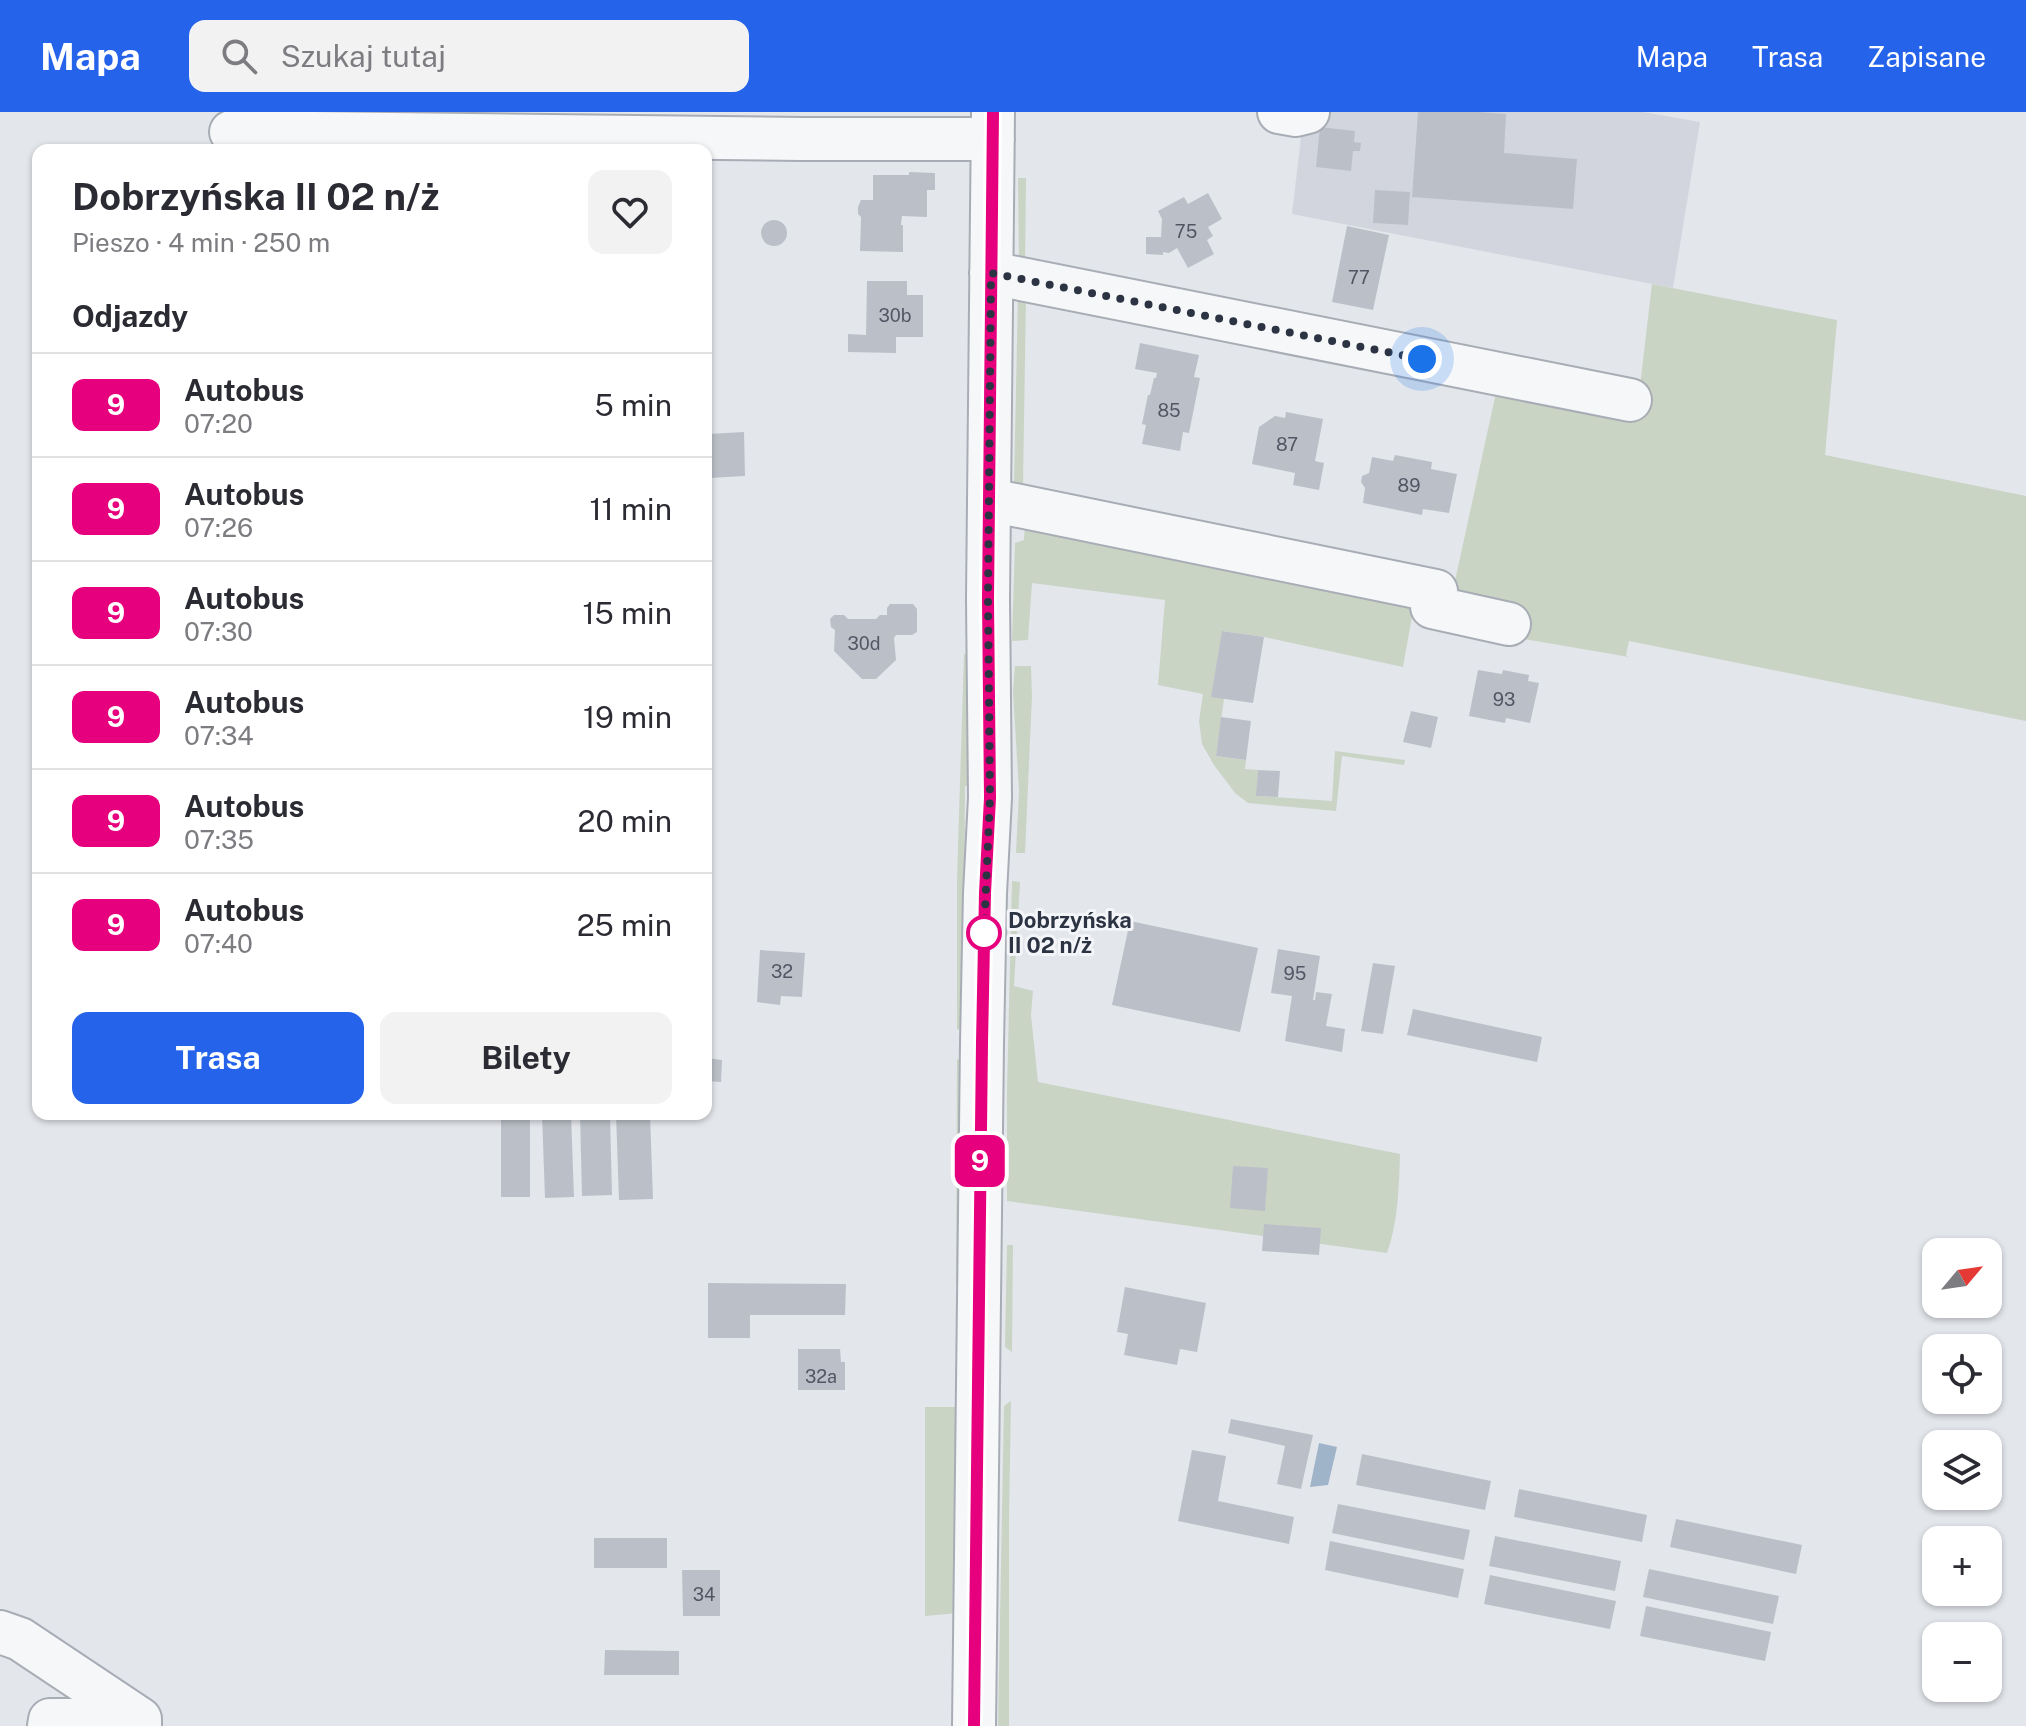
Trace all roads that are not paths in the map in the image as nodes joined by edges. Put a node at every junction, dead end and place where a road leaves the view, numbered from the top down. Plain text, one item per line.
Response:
1 (1279, 112) edge
2 (1308, 112) edge
3 (993, 125) edge
4 (231, 132) dead end
5 (991, 273) junction
6 (1630, 400) dead end
7 (990, 500) junction
8 (1509, 624) dead end
9 (0, 1632) edge
10 (140, 1722) edge
11 (49, 1726) edge
12 (974, 1726) edge

1 - 2 street
3 - 4 street
3 - 5 street
5 - 6 street
5 - 7 street
7 - 8 street
7 - 12 street
9 - 10 street
10 - 11 street

